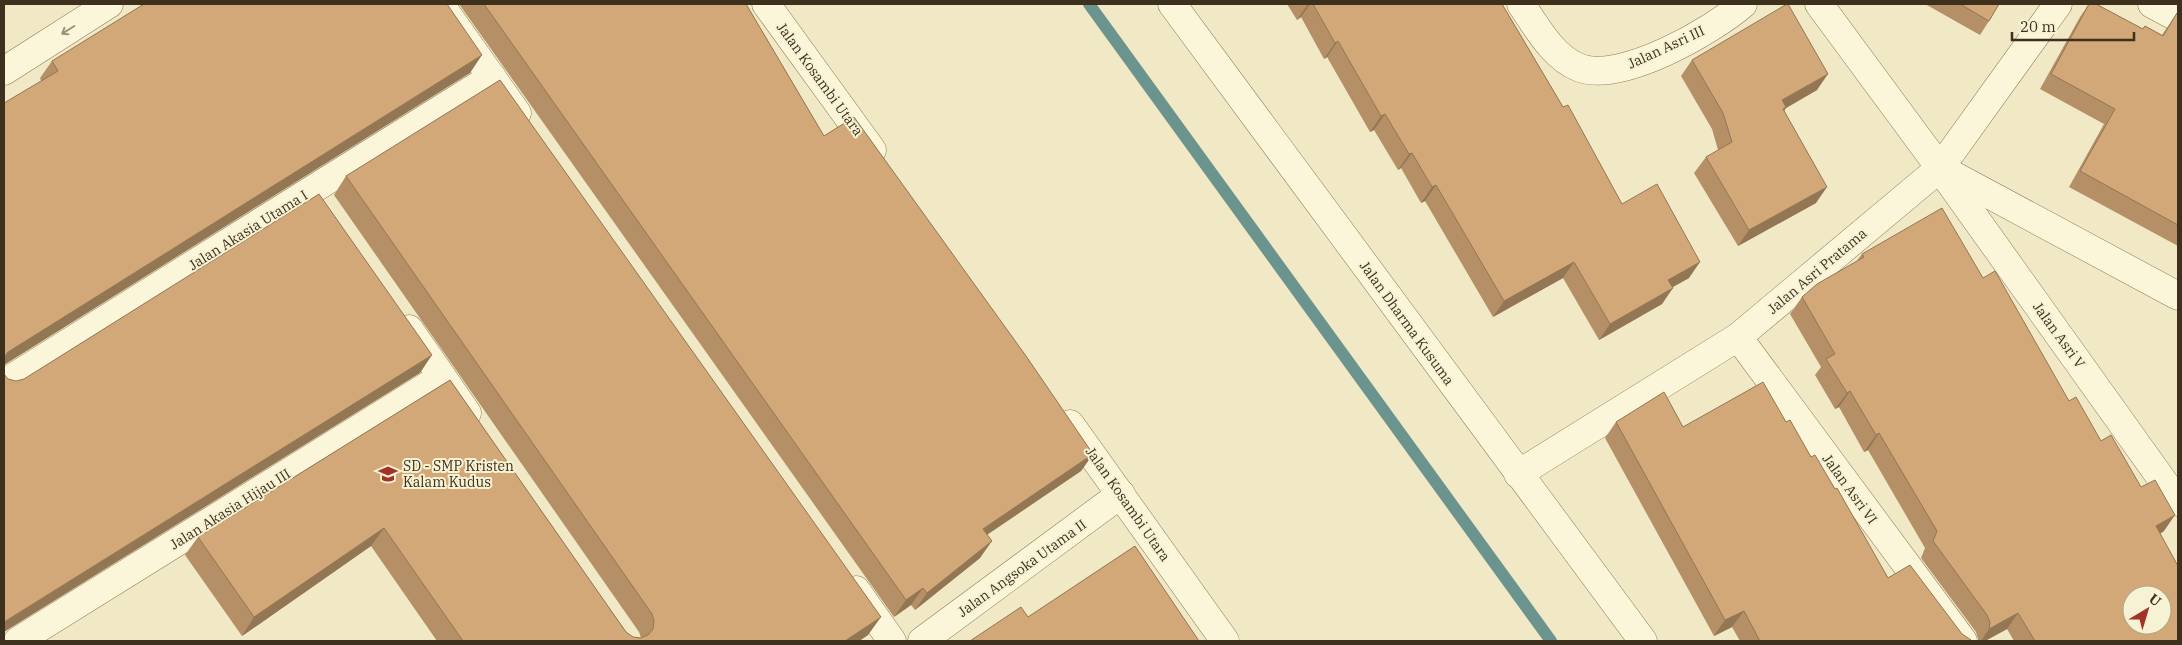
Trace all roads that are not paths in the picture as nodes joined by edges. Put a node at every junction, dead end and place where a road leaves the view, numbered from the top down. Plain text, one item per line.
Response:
1 (109, 4) edge
2 (440, 4) edge
3 (766, 4) edge
4 (1172, 4) edge
5 (1521, 4) edge
6 (1743, 4) edge
7 (1819, 4) edge
8 (2058, 4) edge
9 (2152, 4) edge
10 (2178, 18) edge
11 (4, 71) edge
12 (492, 78) junction
13 (532, 134) edge
14 (1940, 168) junction
15 (888, 173) edge
16 (2178, 296) edge
17 (396, 312) edge
18 (1738, 337) junction
19 (442, 376) junction
20 (4, 383) edge
21 (1057, 406) edge
22 (481, 433) edge
23 (1518, 474) junction
24 (1121, 494) junction
25 (2178, 502) edge
26 (841, 569) edge
27 (18, 641) edge
28 (892, 641) edge
29 (922, 641) edge
30 (1225, 641) edge
31 (1643, 641) edge
32 (1963, 641) edge

1 -> 11 street
2 - 12 street
3 - 15 street, Jalan Kosambi Utara
4 - 23 street, Jalan Dharma Kusuma
5 - 6 street, Jalan Asri III
7 - 14 street, Jalan Asri V
8 - 14 street, Jalan Asri Pratama
9 - 10 street
12 - 13 street
12 - 20 street, Jalan Akasia Utama I
14 - 16 street, Jalan Asri V
14 - 18 street, Jalan Asri Pratama
14 - 25 street, Jalan Asri V
17 - 19 street
18 - 23 street, Jalan Asri Pratama
18 - 32 street, Jalan Asri VI
19 - 22 street
19 - 27 street, Jalan Akasia Hijau III
21 - 24 street, Jalan Kosambi Utara
23 - 31 street, Jalan Dharma Kusuma
24 - 29 street, Jalan Angsoka Utama II
24 - 30 street, Jalan Kosambi Utara
26 - 28 street

